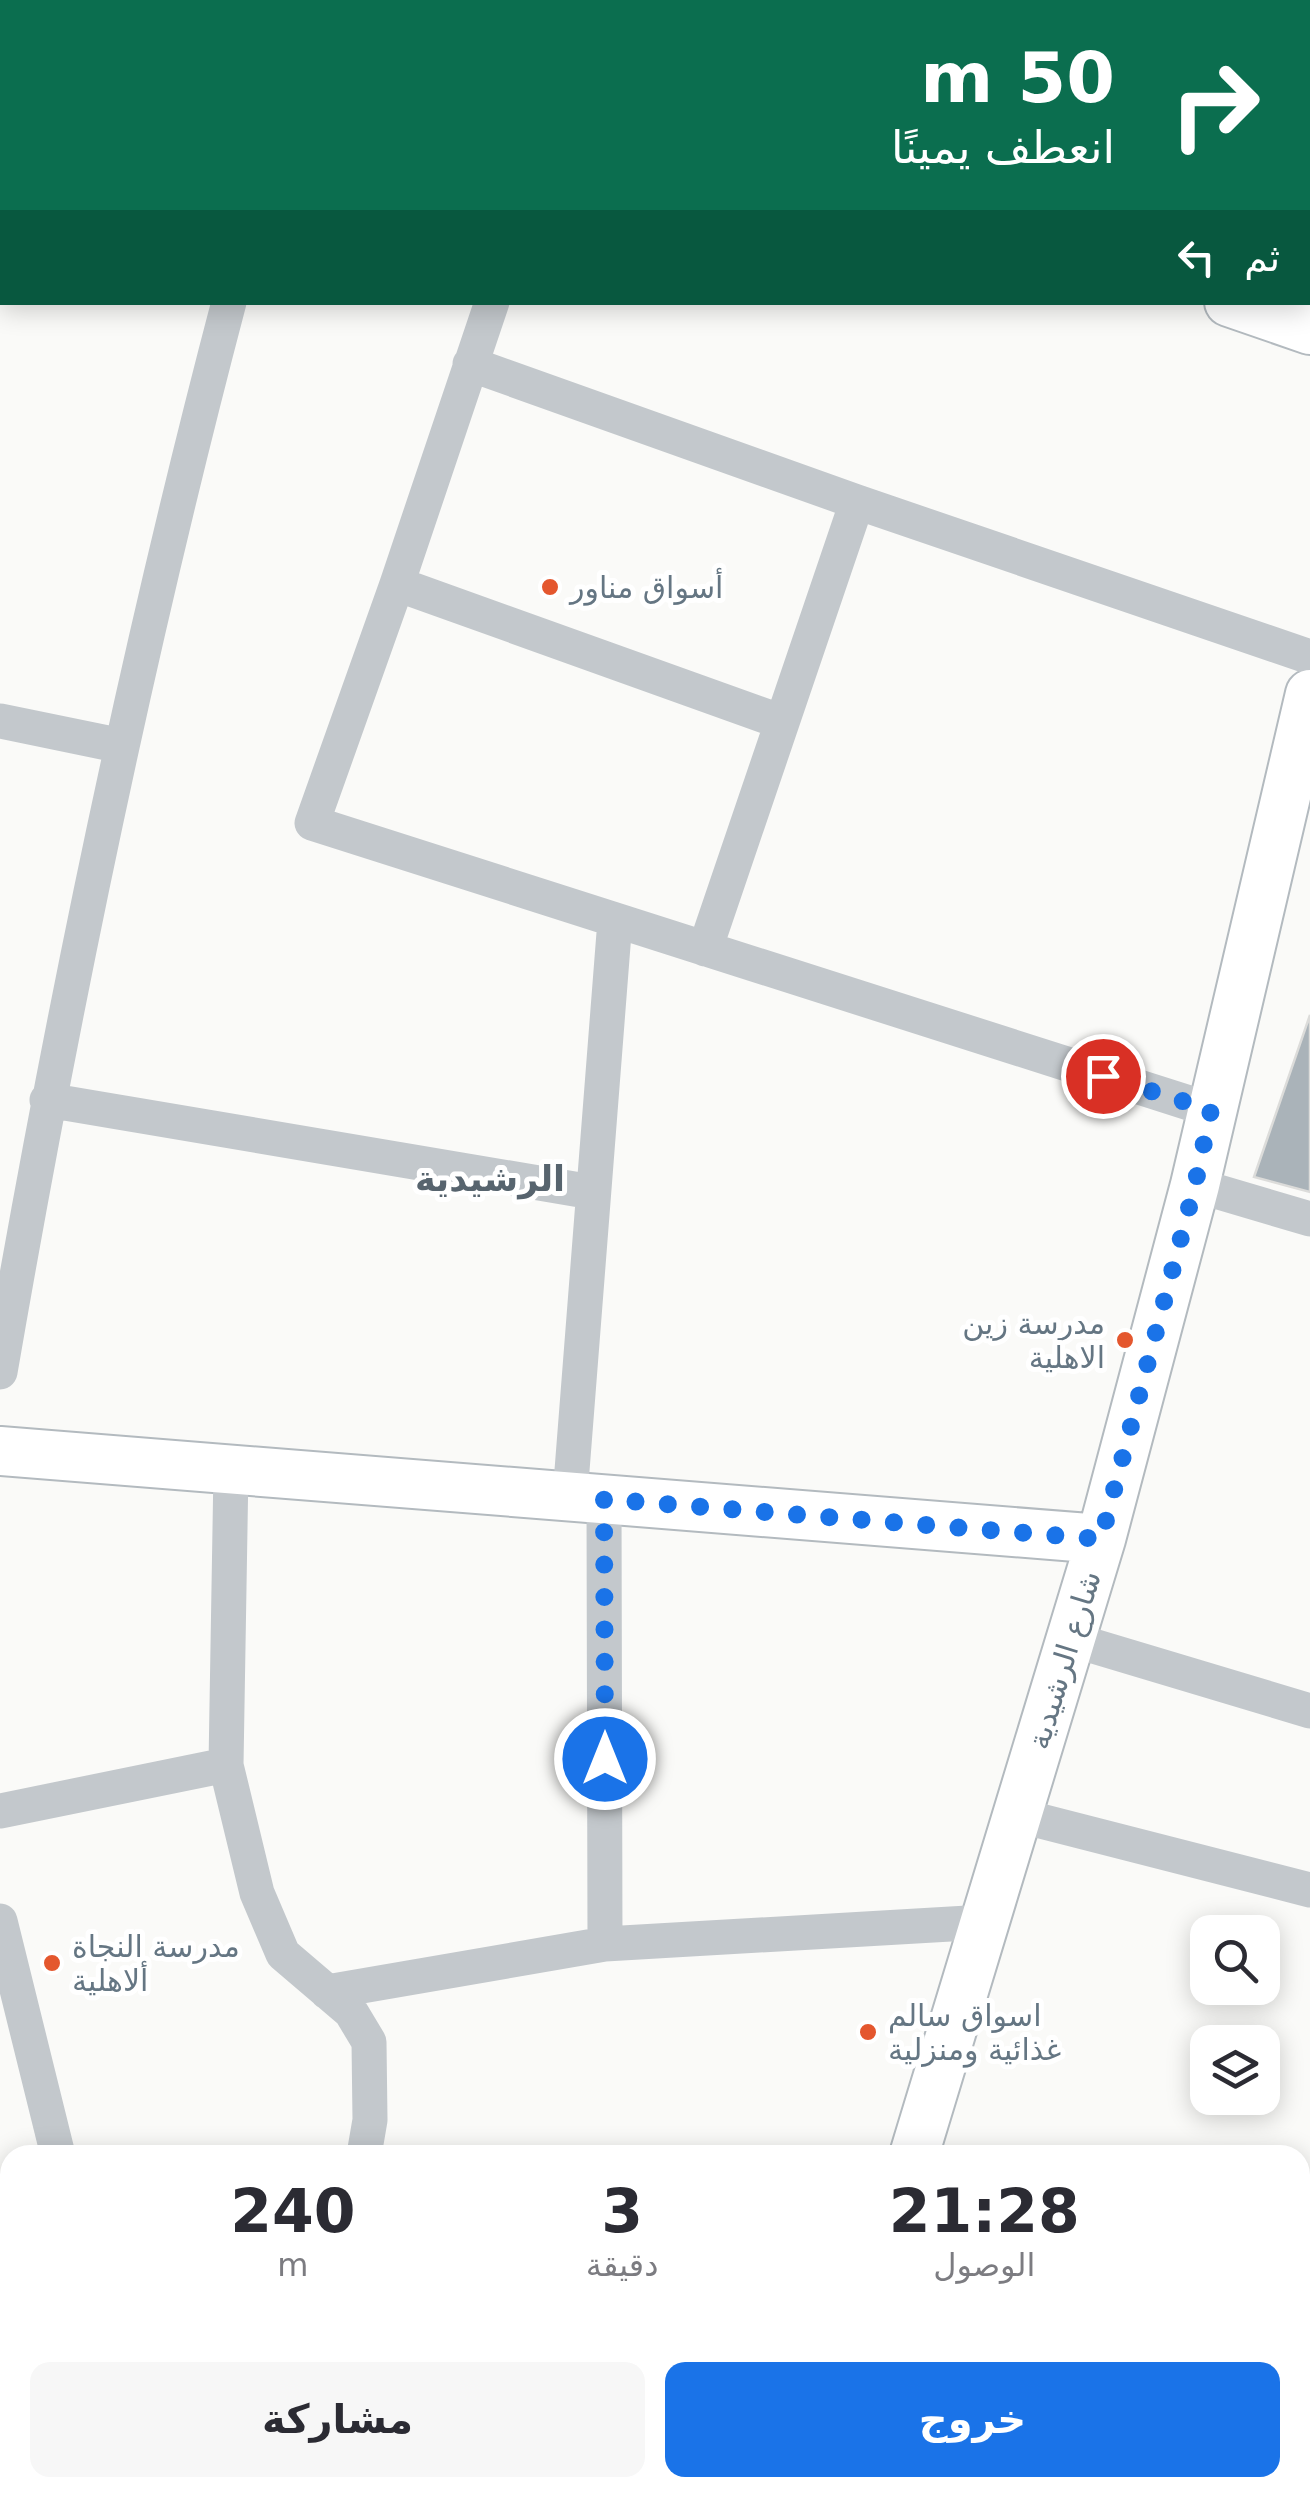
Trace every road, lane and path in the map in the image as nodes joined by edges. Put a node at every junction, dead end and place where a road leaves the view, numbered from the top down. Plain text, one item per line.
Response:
1 (228, 305) edge
2 (491, 305) edge
3 (1238, 305) edge
4 (1310, 330) edge
5 (470, 364) junction
6 (858, 502) junction
7 (398, 584) junction
8 (1310, 657) edge
9 (1310, 694) edge
10 (0, 720) edge
11 (782, 722) junction
12 (122, 746) junction
13 (615, 920) junction
14 (705, 949) junction
15 (47, 1100) junction
16 (1211, 1110) junction
17 (1195, 1185) junction
18 (592, 1192) junction
19 (1310, 1219) edge
20 (0, 1372) edge
21 (0, 1451) edge
22 (231, 1469) junction
23 (587, 1498) junction
24 (1101, 1539) junction
25 (1070, 1639) junction
26 (1310, 1711) edge
27 (226, 1765) junction
28 (0, 1811) edge
29 (1017, 1815) junction
30 (1310, 1890) edge
31 (0, 1921) edge
32 (985, 1922) junction
33 (606, 1944) junction
34 (327, 1992) junction
35 (56, 2145) edge
36 (366, 2145) edge
37 (917, 2145) edge

1 - 12 street
2 - 5 street
3 - 4 street
5 - 6 street
5 - 7 street
6 - 8 street
6 - 11 street
7 - 11 street
7 - 13 street
9 - 16 street, شارع الرشيدية
10 - 12 street
11 - 14 street
12 - 15 street
13 - 14 street
13 - 18 street
14 - 16 street
15 - 18 street
15 - 20 street
16 - 17 street, شارع الرشيدية
17 - 19 street
17 - 24 street, شارع الرشيدية
18 - 23 street
21 - 22 street
22 - 23 street
22 - 27 street
23 - 24 street
23 - 33 street
24 - 25 street, شارع الرشيدية
25 - 26 street
25 - 29 street, شارع الرشيدية
27 - 28 street
27 - 34 street
29 - 30 street
29 - 32 street, شارع الرشيدية
31 - 35 street
32 - 33 street
32 - 37 street, شارع الرشيدية
33 - 34 street
34 - 36 street

